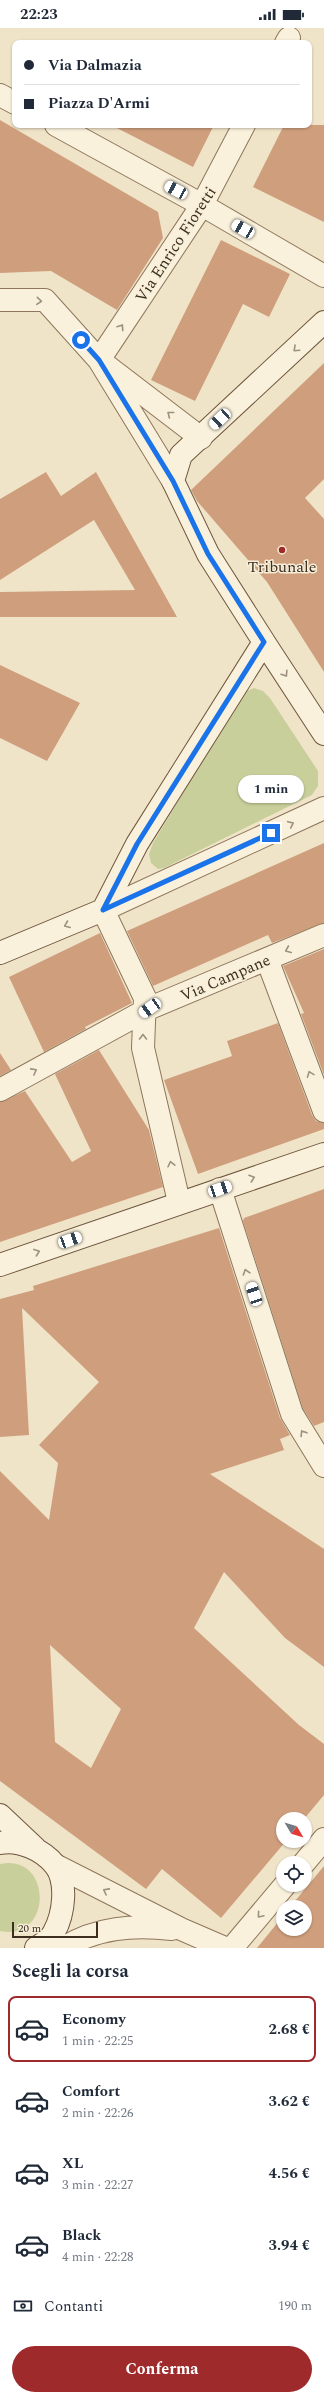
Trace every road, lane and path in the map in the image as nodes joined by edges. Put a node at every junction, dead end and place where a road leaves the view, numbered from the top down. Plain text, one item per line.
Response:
1 (0, 95) edge
2 (12, 101) edge
3 (61, 128) edge
4 (242, 128) edge
5 (202, 205) junction
6 (324, 276) edge
7 (0, 300) edge
8 (324, 322) edge
9 (99, 360) junction
10 (201, 438) junction
11 (173, 481) junction
12 (264, 642) junction
13 (324, 734) edge
14 (324, 808) edge
15 (103, 910) junction
16 (324, 935) edge
17 (0, 952) edge
18 (267, 959) junction
19 (143, 1013) junction
20 (0, 1090) edge
21 (324, 1111) edge
22 (324, 1154) edge
23 (220, 1189) junction
24 (179, 1202) junction
25 (0, 1265) edge
26 (324, 1466) edge
27 (0, 1815) edge
28 (324, 1839) edge
29 (0, 1844) edge
30 (38, 1850) junction
31 (310, 1856) edge
32 (55, 1865) junction
33 (279, 1892) edge
34 (181, 1929) junction
35 (47, 1947) edge
36 (224, 1948) edge
37 (232, 1948) edge

1 - 2 street
3 - 5 street
4 - 5 street, Via Enrico Fioretti
5 - 6 street
9 -> 5 street, Via Enrico Fioretti
7 -> 9 street
8 -> 10 street
10 -> 9 street
9 - 11 street
10 - 11 street
11 - 12 street
12 -> 13 street
12 - 15 street
15 -> 14 street
15 -> 17 street
15 - 19 street
16 -> 18 street, Via Campane
18 - 19 street, Via Campane
21 -> 18 street
20 -> 19 street, Via Campane
24 -> 19 street
23 -> 22 street
23 - 24 street
26 -> 23 street
25 -> 24 street
27 - 30 street
28 - 31 street
29 - 30 street
30 - 32 street
34 -> 32 street
32 - 35 street
33 -> 37 street
34 - 35 street
34 - 36 street

